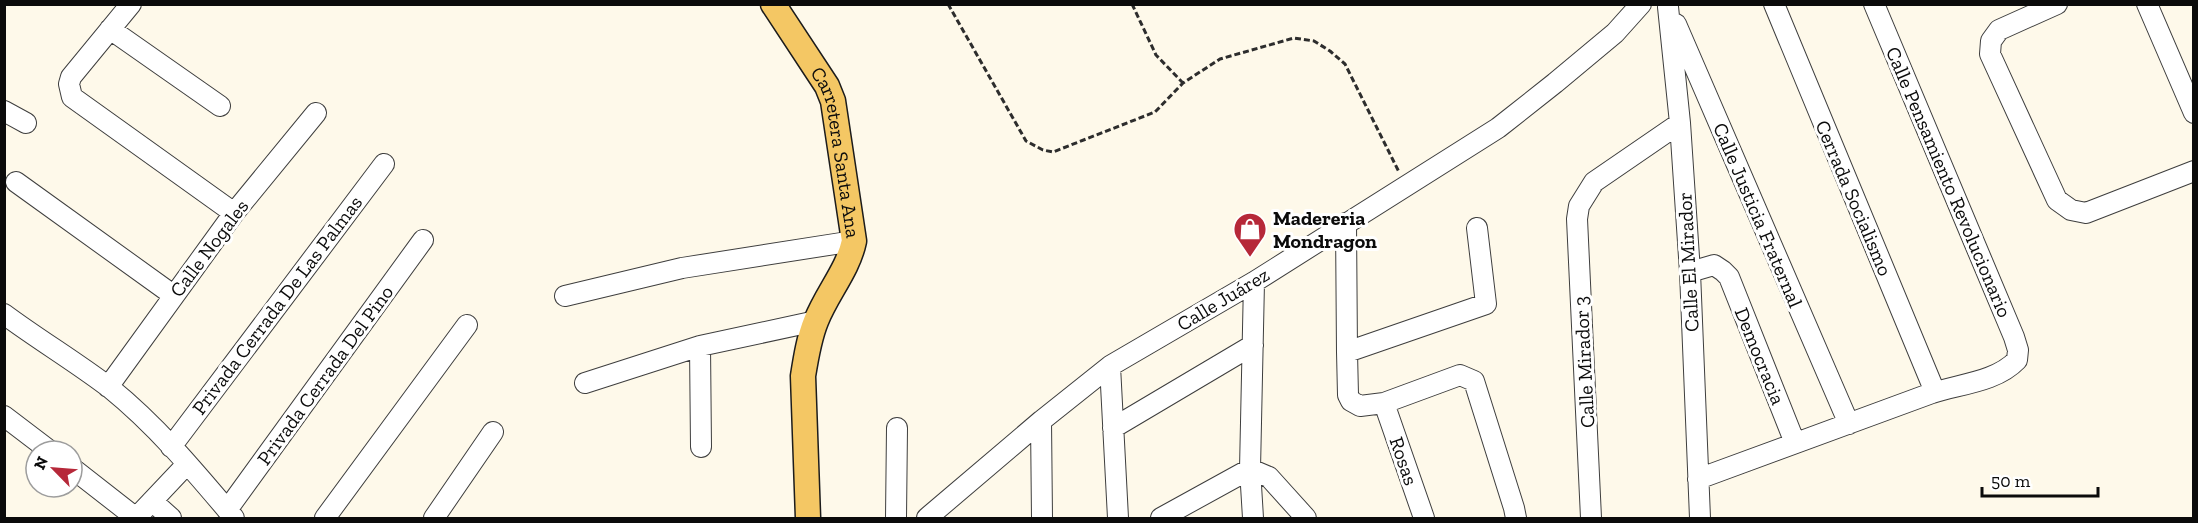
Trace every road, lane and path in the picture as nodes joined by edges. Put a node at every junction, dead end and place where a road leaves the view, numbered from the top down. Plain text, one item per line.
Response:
1 (131, 4) edge
2 (773, 4) edge
3 (948, 4) edge
4 (1132, 4) edge
5 (1641, 4) edge
6 (1774, 4) edge
7 (1874, 4) edge
8 (2056, 4) edge
9 (2147, 4) edge
10 (1670, 5) edge
11 (110, 29) junction
12 (1183, 83) junction
13 (220, 106) dead end
14 (4, 111) edge
15 (2193, 112) edge
16 (316, 113) dead end
17 (27, 123) dead end
18 (1680, 123) junction
19 (384, 164) dead end
20 (2193, 171) edge
21 (16, 182) dead end
22 (1405, 186) junction
23 (234, 213) junction
24 (1346, 223) junction
25 (1477, 228) dead end
26 (423, 240) dead end
27 (854, 241) junction
28 (1690, 272) junction
29 (1254, 282) junction
30 (173, 295) junction
31 (565, 296) dead end
32 (4, 314) edge
33 (816, 321) junction
34 (467, 325) dead end
35 (1253, 345) junction
36 (700, 346) junction
37 (1347, 352) junction
38 (1110, 366) junction
39 (585, 384) dead end
40 (108, 387) junction
41 (1935, 392) junction
42 (1384, 403) junction
43 (4, 416) edge
44 (1041, 421) junction
45 (1849, 424) junction
46 (897, 428) dead end
47 (1113, 428) junction
48 (493, 432) dead end
49 (34, 439) edge
50 (1796, 443) junction
51 (171, 447) junction
52 (701, 447) dead end
53 (187, 464) junction
54 (1250, 469) junction
55 (84, 477) edge
56 (1698, 479) junction
57 (152, 501) junction
58 (230, 514) edge
59 (136, 518) edge
60 (1700, 518) edge
61 (171, 519) edge
62 (325, 519) edge
63 (434, 519) edge
64 (808, 519) edge
65 (896, 519) edge
66 (927, 519) edge
67 (1042, 519) edge
68 (1118, 519) edge
69 (1161, 519) edge
70 (1253, 519) edge
71 (1306, 519) edge
72 (1424, 519) edge
73 (1516, 519) edge
74 (1591, 519) edge

1 - 11 street
2 - 27 main road, Carretera Santa Ana
3 - 12 path
4 - 12 path
5 - 22 street, Calle Juárez
6 - 41 street, Cerrada Socialismo
7 - 41 street, Calle Pensamiento Revolucionario
8 - 20 street
9 - 15 street
10 - 18 street, Calle El Mirador
10 - 45 street, Calle Justicia Fraternal
11 - 13 street
11 - 23 street
12 - 22 path
14 - 17 street
16 - 23 street, Calle Nogales
18 - 28 street, Calle El Mirador
18 - 74 street, Calle Mirador 3
19 - 51 street, Privada Cerrada De Las Palmas
21 - 30 street
22 - 24 street, Calle Juárez
23 - 30 street, Calle Nogales
24 - 29 street, Calle Juárez
24 - 37 street
25 - 37 street
26 - 58 street, Privada Cerrada Del Pino
27 - 31 street
27 - 33 main road, Carretera Santa Ana
28 - 50 street, Democracia
28 - 56 street, Calle El Mirador
29 - 35 street
29 - 38 street, Calle Juárez
30 - 40 street, Calle Nogales
32 - 40 street
33 - 36 street
33 - 64 main road, Carretera Santa Ana
34 - 62 street
35 - 47 street
35 - 54 street
36 - 39 street
36 - 52 street
37 - 42 street
38 - 44 street, Calle Juárez
38 - 47 street
40 - 51 street
41 - 45 street
42 - 72 street, Rosas
42 - 73 street
43 - 49 street
44 - 66 street, Calle Juárez
44 - 67 street
45 - 50 street
46 - 65 street
47 - 68 street
48 - 63 street
50 - 56 street
51 - 53 street
53 - 57 street
53 - 58 street
54 - 69 street
54 - 70 street
54 - 71 street
55 - 59 street
56 - 60 street, Calle El Mirador
57 - 59 street
57 - 61 street

